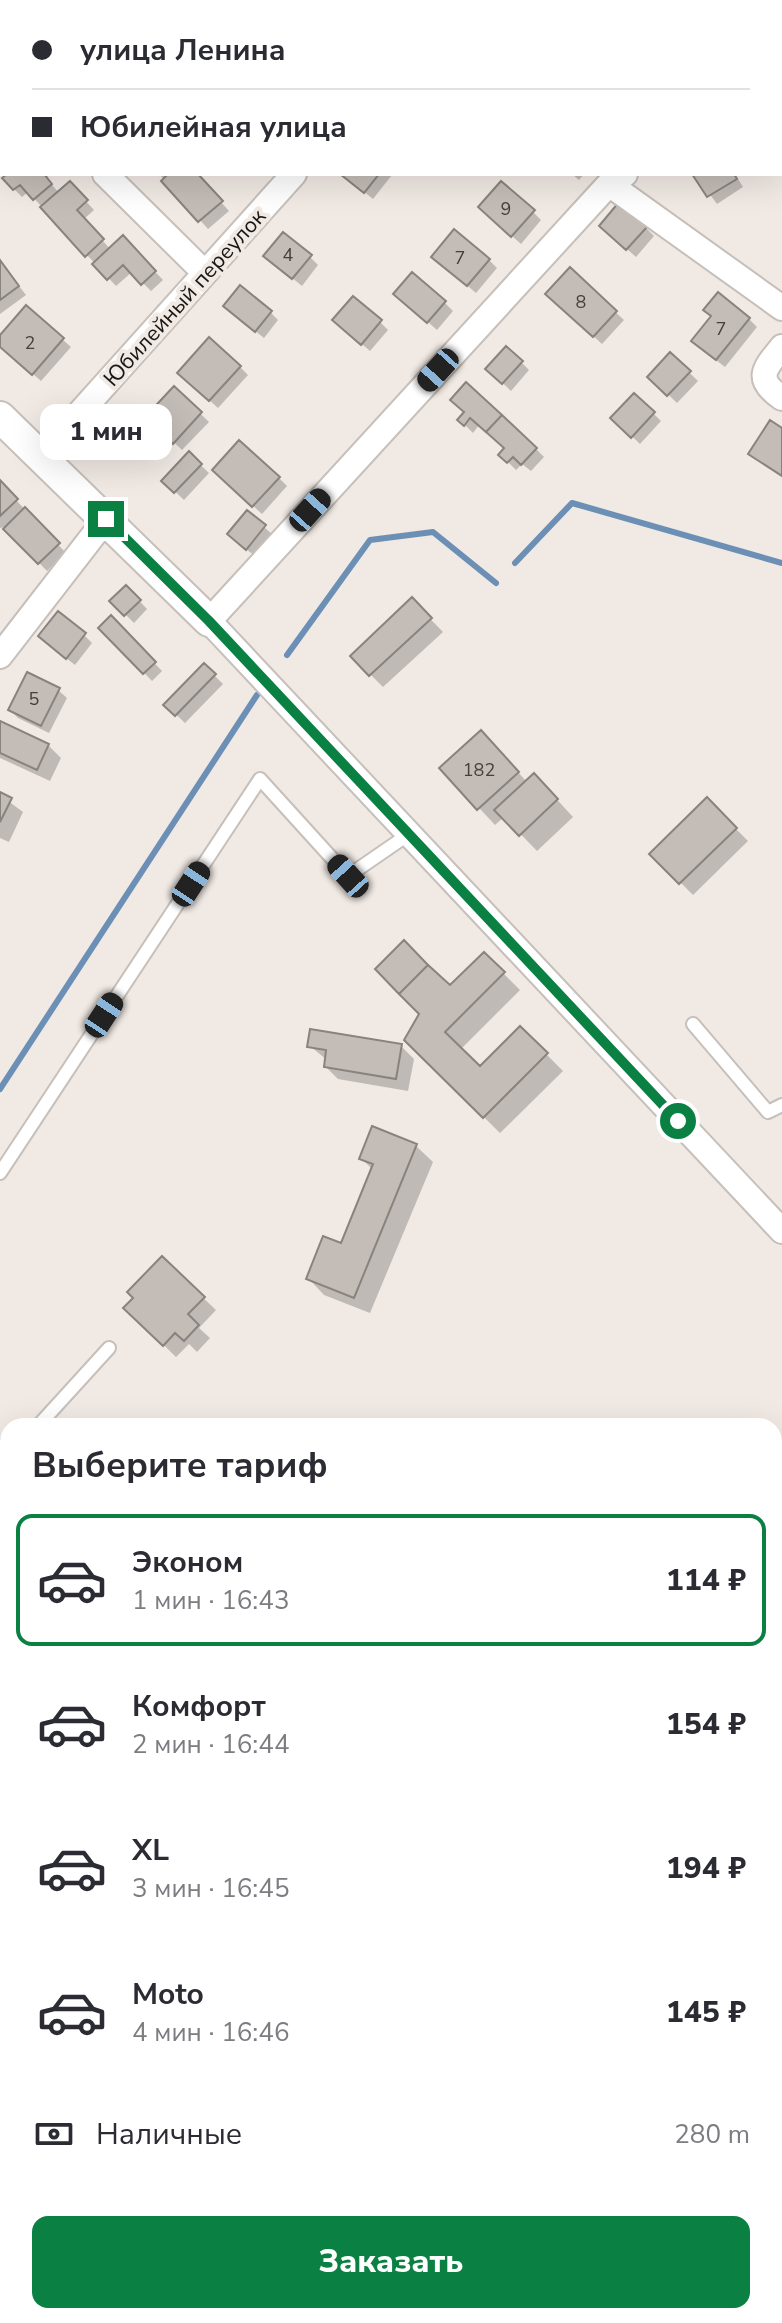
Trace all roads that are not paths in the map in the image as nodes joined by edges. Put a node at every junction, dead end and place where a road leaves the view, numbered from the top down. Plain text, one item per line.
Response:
1 (107, 176) edge
2 (292, 176) edge
3 (617, 179) edge
4 (205, 273) junction
5 (782, 308) edge
6 (782, 347) edge
7 (782, 398) edge
8 (0, 417) edge
9 (41, 456) junction
10 (106, 519) junction
11 (209, 621) junction
12 (0, 656) edge
13 (409, 834) junction
14 (693, 1024) dead end
15 (782, 1105) edge
16 (0, 1173) edge
17 (782, 1231) edge
18 (109, 1348) dead end
19 (45, 1418) edge

1 - 4 street
2 - 4 street, Юбилейный переулок
3 - 5 street
3 - 11 street
4 - 9 street, Юбилейный переулок
6 - 7 street
8 - 9 street
9 - 10 street
10 - 11 street
10 - 12 street
11 - 13 street
13 - 16 lane
13 - 17 street
14 - 15 lane
18 - 19 lane

